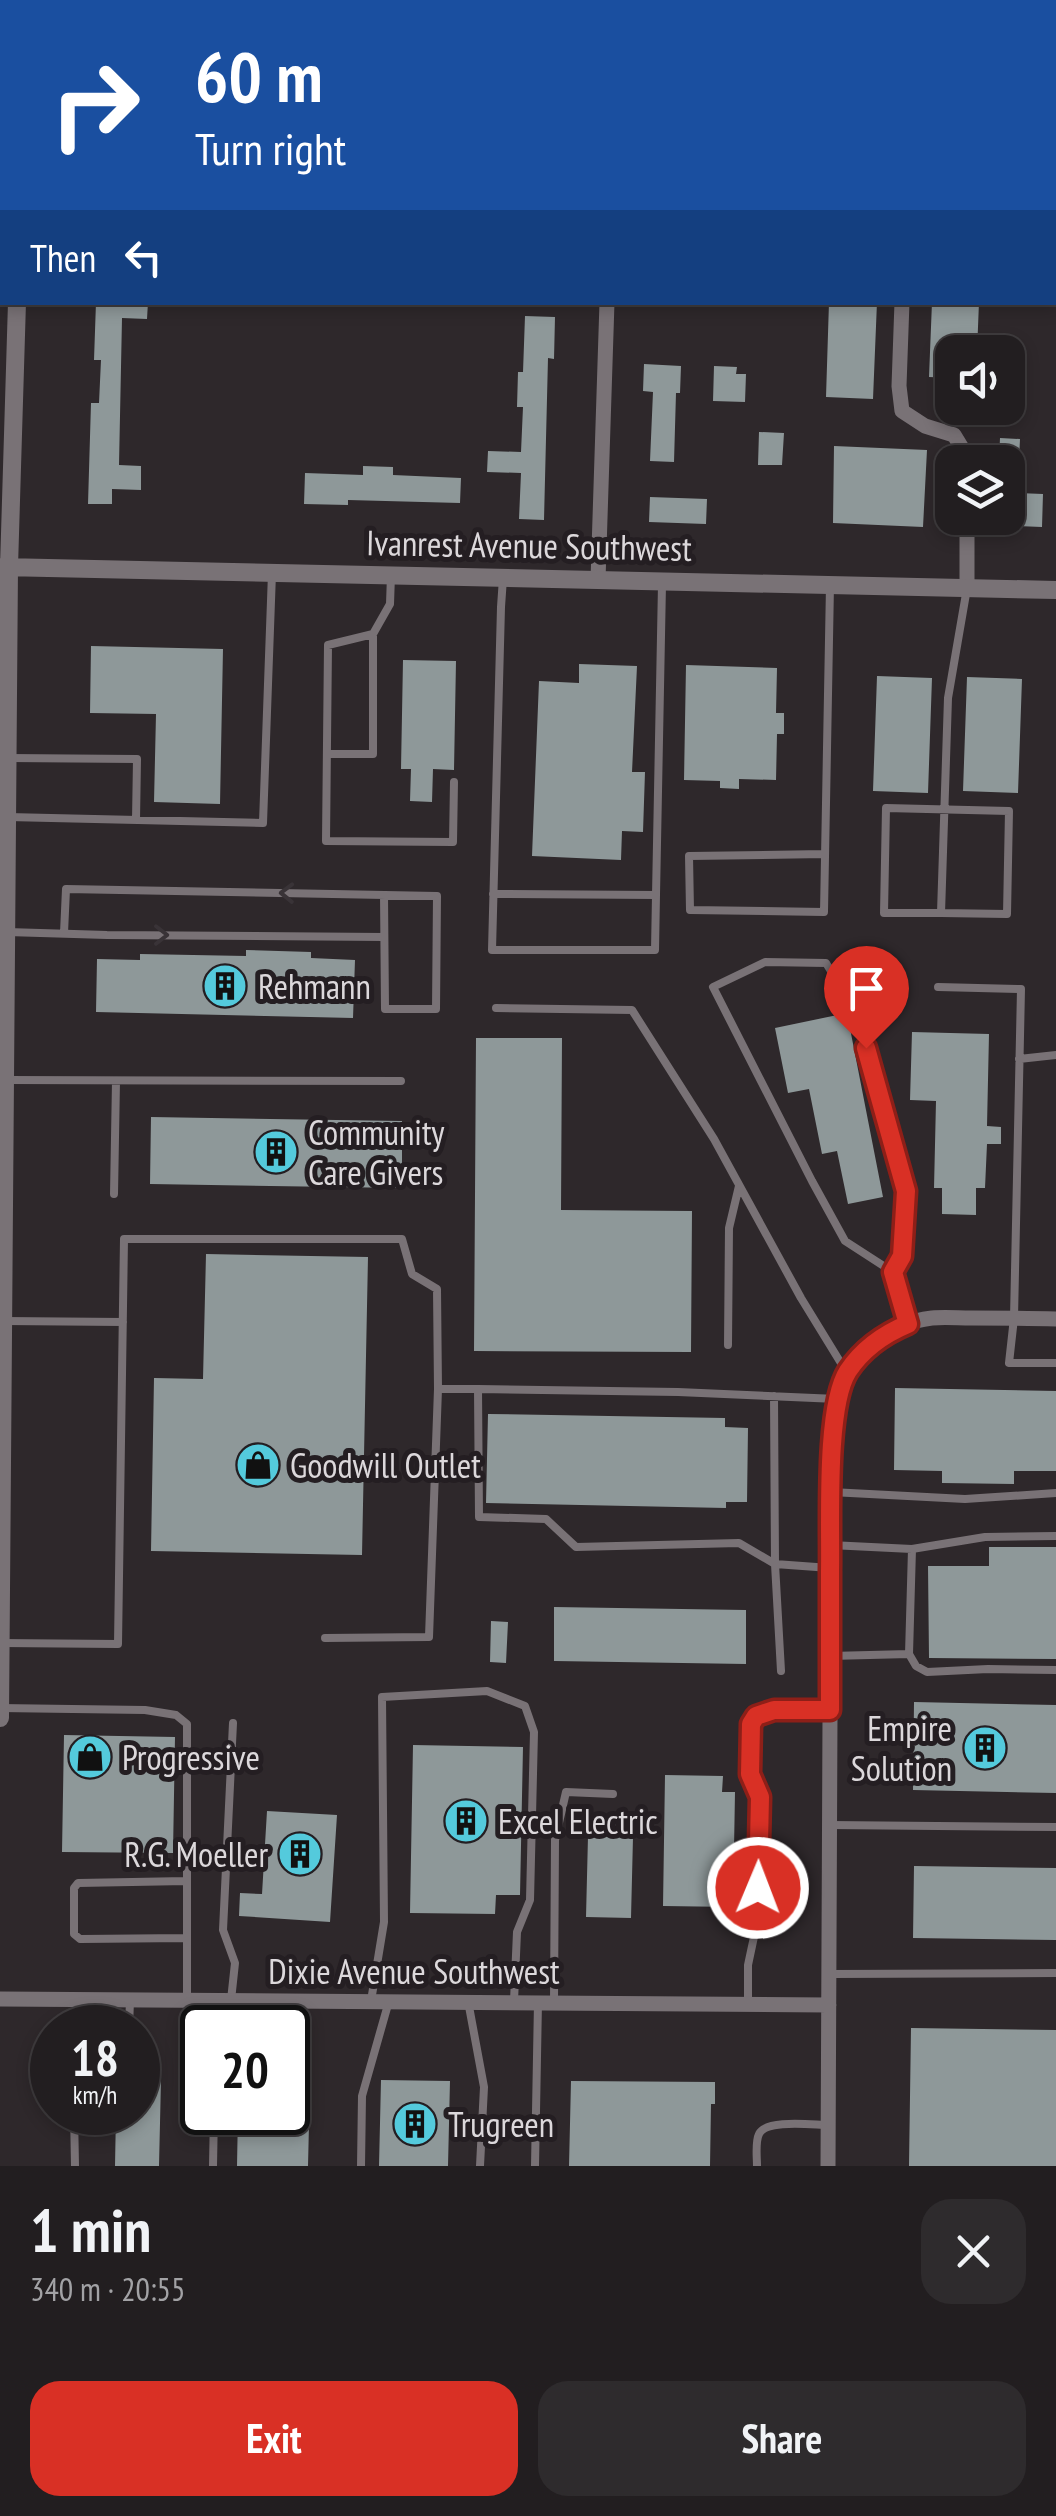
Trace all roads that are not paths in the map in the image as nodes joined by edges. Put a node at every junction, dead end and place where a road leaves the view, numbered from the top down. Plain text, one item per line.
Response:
1 (17, 305) edge
2 (607, 305) edge
3 (902, 305) edge
4 (960, 445) edge
5 (968, 535) edge
6 (5, 567) edge
7 (272, 572) junction
8 (390, 575) junction
9 (503, 578) junction
10 (598, 580) junction
11 (662, 580) junction
12 (830, 585) junction
13 (967, 588) junction
14 (1056, 590) edge
15 (374, 634) junction
16 (327, 754) junction
17 (8, 758) junction
18 (454, 782) dead end
19 (944, 809) junction
20 (8, 817) junction
21 (136, 820) junction
22 (825, 854) junction
23 (493, 894) junction
24 (384, 895) junction
25 (656, 895) junction
26 (941, 913) junction
27 (4, 919) edge
28 (64, 933) junction
29 (384, 936) junction
30 (938, 986) dead end
31 (496, 1008) dead end
32 (1056, 1055) edge
33 (1019, 1059) junction
34 (6, 1080) junction
35 (116, 1081) junction
36 (401, 1081) dead end
37 (739, 1186) junction
38 (114, 1194) dead end
39 (893, 1272) junction
40 (1014, 1318) junction
41 (1056, 1319) edge
42 (4, 1322) junction
43 (123, 1322) junction
44 (908, 1324) junction
45 (728, 1345) dead end
46 (1056, 1363) edge
47 (846, 1373) junction
48 (438, 1389) junction
49 (478, 1389) junction
50 (774, 1396) junction
51 (838, 1399) junction
52 (830, 1492) junction
53 (1056, 1494) edge
54 (1, 1517) edge
55 (1056, 1536) edge
56 (830, 1545) junction
57 (912, 1550) junction
58 (776, 1564) junction
59 (830, 1568) junction
60 (324, 1638) dead end
61 (1, 1643) edge
62 (909, 1654) junction
63 (830, 1656) junction
64 (1056, 1670) edge
65 (781, 1671) dead end
66 (0, 1708) edge
67 (830, 1710) junction
68 (0, 1718) edge
69 (232, 1724) dead end
70 (613, 1794) dead end
71 (829, 1825) junction
72 (1056, 1827) edge
73 (186, 1882) junction
74 (186, 1938) junction
75 (1056, 1973) edge
76 (829, 1974) junction
77 (0, 1999) edge
78 (130, 2000) junction
79 (187, 2000) junction
80 (232, 2000) junction
81 (371, 2000) junction
82 (389, 2001) junction
83 (468, 2001) junction
84 (514, 2002) junction
85 (546, 2002) junction
86 (748, 2004) junction
87 (130, 2005) edge
88 (231, 2005) edge
89 (829, 2005) junction
90 (828, 2125) junction
91 (74, 2135) edge
92 (214, 2135) edge
93 (75, 2166) edge
94 (213, 2166) edge
95 (361, 2166) edge
96 (480, 2166) edge
97 (536, 2166) edge
98 (758, 2166) edge
99 (828, 2166) edge

1 - 6 street
2 - 10 street
3 - 4 street
5 - 13 street
6 - 7 street, Ivanrest Avenue Southwest
6 - 17 street
7 - 8 street, Ivanrest Avenue Southwest
7 - 21 lane
8 - 9 street, Ivanrest Avenue Southwest
8 - 15 lane
9 - 10 street, Ivanrest Avenue Southwest
9 - 23 lane
10 - 11 street, Ivanrest Avenue Southwest
11 - 12 street, Ivanrest Avenue Southwest
11 - 25 lane
12 - 13 street, Ivanrest Avenue Southwest
12 - 22 lane
13 - 14 street, Ivanrest Avenue Southwest
13 - 19 lane
15 - 16 lane
15 - 16 lane
16 - 18 lane
17 - 20 street
17 - 21 lane
19 - 26 lane
19 - 26 lane
19 - 26 lane
20 - 21 lane
20 - 27 street
22 - 22 lane
23 - 25 lane
23 - 25 lane
24 -> 28 lane
24 - 29 lane
24 - 29 lane
27 - 28 lane
27 - 34 street
28 -> 29 lane
30 - 33 lane
31 - 37 lane
32 - 33 lane
33 - 40 lane
34 - 35 lane
34 - 42 street
35 - 36 lane
35 - 38 lane
37 - 45 lane
37 - 47 lane
39 - 39 lane
39 - 44 lane
40 - 41 street
40 - 44 street
40 - 46 lane
42 - 43 lane
42 - 54 street
43 - 48 lane
43 - 61 lane
44 - 47 street
47 - 51 street
48 - 49 lane
48 - 60 lane
49 - 50 lane
49 - 58 lane
50 - 51 lane
50 - 58 lane
51 - 52 street
52 - 53 lane
52 - 56 street
54 - 61 street
55 - 57 lane
56 - 57 lane
56 - 59 street
57 - 62 lane
58 - 59 lane
58 - 65 lane
59 - 63 street
61 - 66 street
62 - 63 lane
62 - 64 lane
63 - 67 street
66 - 68 street
66 - 73 lane
67 - 71 street
67 - 86 lane
69 - 80 lane
70 - 85 lane
71 - 72 lane
71 - 76 street
73 - 74 lane
73 - 74 lane
74 - 79 lane
75 - 76 lane
76 - 89 street
77 - 78 street, Dixie Avenue Southwest
78 - 79 street, Dixie Avenue Southwest
78 - 87 lane
79 - 80 street, Dixie Avenue Southwest
80 - 81 street, Dixie Avenue Southwest
80 - 88 lane
81 - 82 street, Dixie Avenue Southwest
81 - 84 lane
82 - 83 street, Dixie Avenue Southwest
82 - 95 lane
83 - 84 street, Dixie Avenue Southwest
83 - 96 lane
84 - 85 street, Dixie Avenue Southwest
85 - 86 street, Dixie Avenue Southwest
85 - 97 lane
86 - 89 street, Dixie Avenue Southwest
89 - 90 street
90 - 98 lane
90 - 99 street
91 - 93 lane
92 - 94 lane

